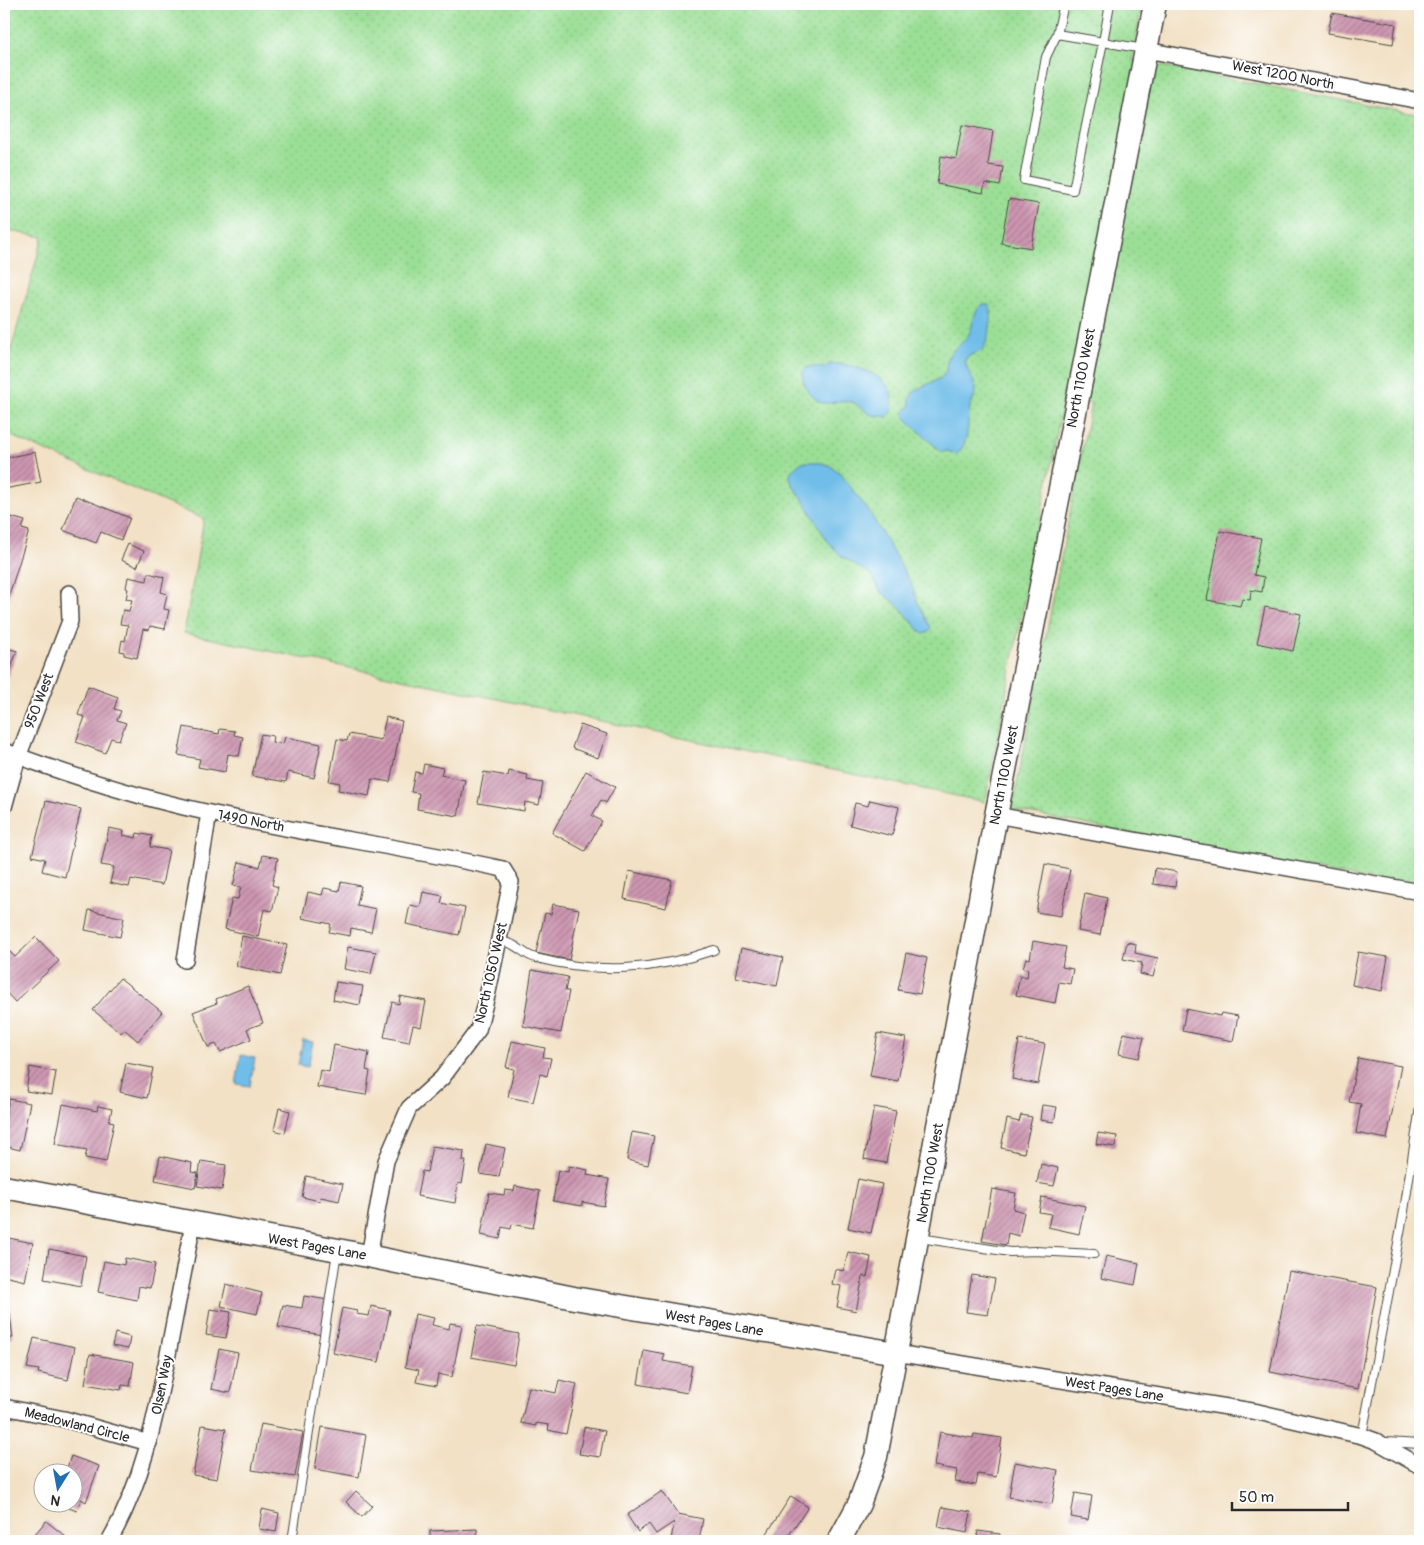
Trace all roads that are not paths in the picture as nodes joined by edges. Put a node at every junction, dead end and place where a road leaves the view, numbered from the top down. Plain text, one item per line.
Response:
1 (1064, 4) edge
2 (1110, 4) edge
3 (1155, 4) edge
4 (1057, 34) junction
5 (1103, 42) junction
6 (1146, 50) junction
7 (1420, 101) edge
8 (69, 594) dead end
9 (4, 751) edge
10 (18, 756) junction
11 (4, 808) edge
12 (209, 813) junction
13 (996, 815) junction
14 (503, 870) joint
15 (1420, 892) edge
16 (498, 941) junction
17 (714, 950) dead end
18 (185, 960) dead end
19 (1420, 1106) edge
20 (4, 1187) edge
21 (193, 1223) junction
22 (918, 1238) junction
23 (338, 1250) junction
24 (1094, 1254) dead end
25 (369, 1256) junction
26 (896, 1354) junction
27 (4, 1408) edge
28 (1369, 1439) junction
29 (149, 1443) junction
30 (1420, 1444) edge
31 (1420, 1466) edge
32 (109, 1541) edge
33 (292, 1541) edge
34 (839, 1541) edge

1 - 4 lane
2 - 5 lane
3 - 6 street, North 1100 West
4 - 5 lane
4 - 5 lane
5 - 6 lane
6 - 7 street, West 1200 North
6 - 13 street, North 1100 West
8 - 10 street, 950 West
9 - 10 street, 1490 North
10 - 11 street, 950 West
10 - 12 street, 1490 North
12 - 14 street, 1490 North
12 - 18 street
13 - 15 street
13 - 22 street, North 1100 West
14 - 16 street, North 1050 West
16 - 17 lane
16 - 25 street, North 1050 West
19 - 28 lane
20 - 21 street, West Pages Lane
21 - 23 street, West Pages Lane
21 - 29 street, Olsen Way
22 - 24 lane
22 - 26 street, North 1100 West
23 - 25 street, West Pages Lane
23 - 33 lane
25 - 26 street, West Pages Lane
26 - 28 street, West Pages Lane
26 - 34 street, North 1100 West
27 - 29 street, Meadowland Circle
28 - 30 lane
28 - 31 street, West Pages Lane
29 - 32 street, Olsen Way

